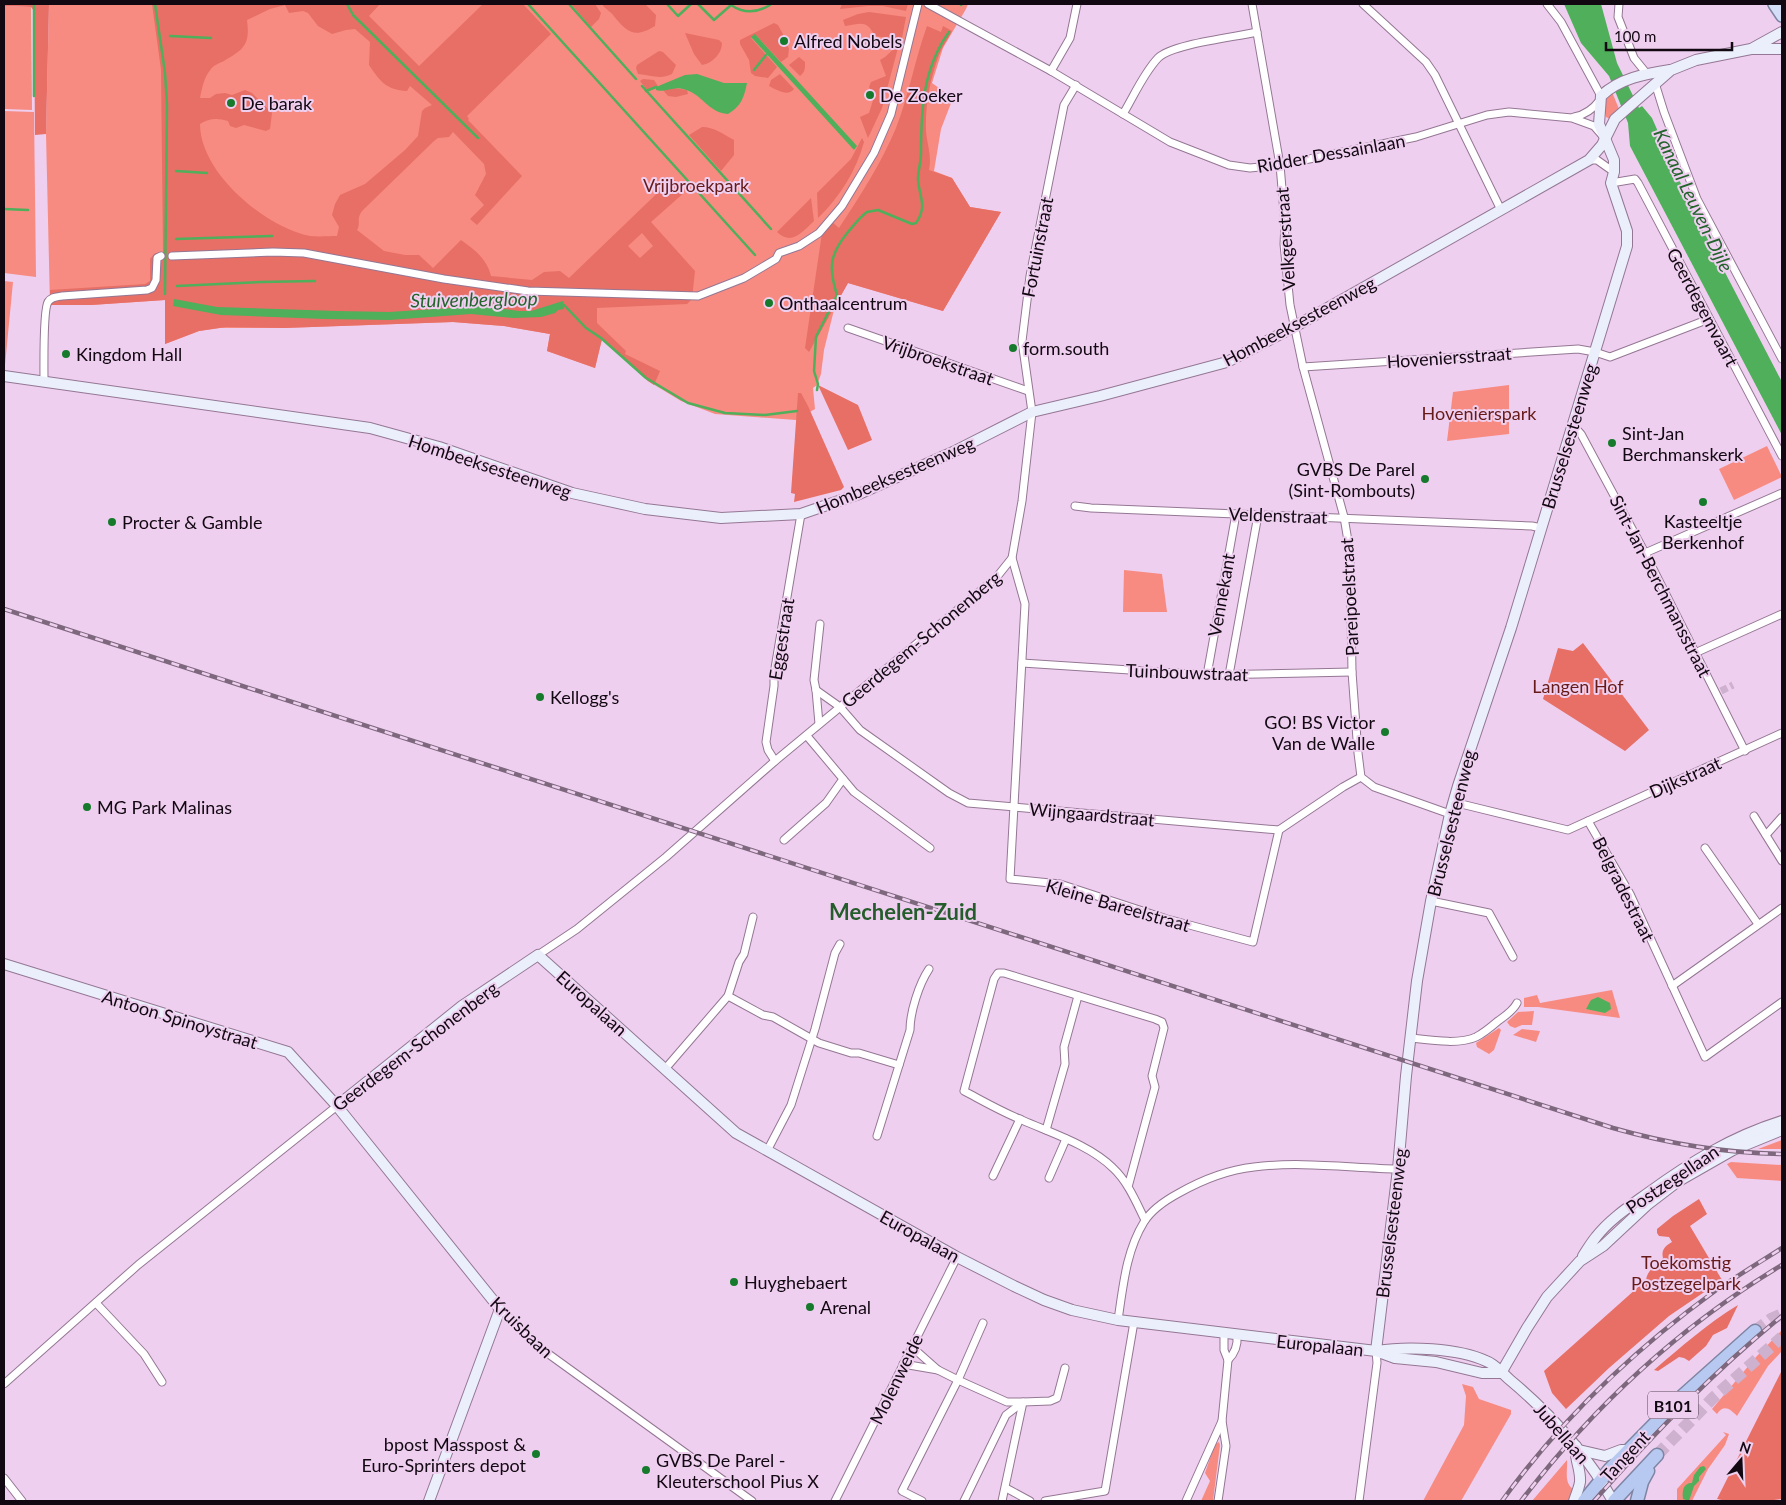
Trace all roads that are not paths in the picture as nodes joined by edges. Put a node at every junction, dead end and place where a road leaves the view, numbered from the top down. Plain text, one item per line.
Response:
1 (918, 4) edge
2 (926, 4) edge
3 (1077, 4) edge
4 (1252, 4) edge
5 (1363, 4) edge
6 (1547, 4) edge
7 (1619, 4) edge
8 (1774, 4) edge
9 (1782, 15) edge
10 (1257, 32) junction
11 (1782, 32) edge
12 (1751, 49) junction
13 (1782, 49) edge
14 (1671, 70) junction
15 (1051, 71) junction
16 (1647, 74) junction
17 (1655, 83) junction
18 (1076, 85) junction
19 (1600, 98) junction
20 (1124, 114) junction
21 (1572, 118) junction
22 (1459, 124) junction
23 (1604, 140) junction
24 (1589, 160) junction
25 (1280, 166) junction
26 (1614, 172) junction
27 (1611, 183) junction
28 (1501, 210) junction
29 (160, 256) dead end
30 (172, 256) dead end
31 (1710, 319) junction
32 (1294, 327) junction
33 (848, 328) dead end
34 (1596, 352) junction
35 (1782, 359) edge
36 (1303, 368) junction
37 (4, 376) edge
38 (44, 381) junction
39 (1028, 391) junction
40 (1032, 412) junction
41 (1572, 424) junction
42 (1782, 456) edge
43 (1782, 493) edge
44 (1075, 506) dead end
45 (801, 514) junction
46 (1236, 514) junction
47 (1258, 515) junction
48 (1344, 517) junction
49 (1541, 528) junction
50 (1645, 553) junction
51 (1012, 558) junction
52 (1782, 614) edge
53 (820, 624) dead end
54 (1695, 653) junction
55 (1022, 663) junction
56 (1352, 672) junction
57 (1207, 675) junction
58 (1229, 675) junction
59 (816, 690) junction
60 (840, 707) junction
61 (819, 724) junction
62 (1782, 733) edge
63 (807, 736) junction
64 (1745, 751) junction
65 (775, 761) junction
66 (1361, 777) junction
67 (843, 779) junction
68 (1453, 802) junction
69 (1014, 807) junction
70 (1450, 814) junction
71 (1754, 816) dead end
72 (1782, 817) edge
73 (1588, 821) junction
74 (1279, 830) junction
75 (1766, 836) junction
76 (784, 840) dead end
77 (930, 848) dead end
78 (1705, 848) dead end
79 (1782, 861) edge
80 (1431, 901) junction
81 (1782, 908) edge
82 (753, 917) dead end
83 (1758, 924) junction
84 (840, 944) dead end
85 (538, 956) junction
86 (1513, 957) dead end
87 (4, 964) edge
88 (928, 969) dead end
89 (1672, 986) junction
90 (728, 996) junction
91 (1078, 996) junction
92 (1782, 1002) edge
93 (1517, 1003) dead end
94 (1411, 1038) junction
95 (811, 1040) junction
96 (899, 1065) junction
97 (665, 1069) junction
98 (337, 1106) junction
99 (1020, 1119) junction
100 (1782, 1121) edge
101 (1046, 1130) junction
102 (1782, 1130) edge
103 (877, 1136) dead end
104 (1066, 1139) junction
105 (767, 1151) junction
106 (1398, 1169) junction
107 (993, 1176) dead end
108 (1049, 1178) dead end
109 (1128, 1187) junction
110 (1145, 1220) junction
111 (957, 1257) junction
112 (1580, 1261) junction
113 (96, 1303) junction
114 (500, 1309) junction
115 (1118, 1320) junction
116 (984, 1322) dead end
117 (1134, 1322) junction
118 (1755, 1331) tunnel mouth
119 (1224, 1334) junction
120 (1238, 1336) junction
121 (912, 1347) junction
122 (1376, 1351) junction
123 (1228, 1360) junction
124 (903, 1364) junction
125 (1065, 1368) dead end
126 (938, 1370) junction
127 (1501, 1373) junction
128 (958, 1380) junction
129 (162, 1382) dead end
130 (4, 1384) edge
131 (1023, 1402) junction
132 (1222, 1421) junction
133 (1578, 1448) junction
134 (1628, 1450) junction
135 (4, 1478) edge
136 (1601, 1480) junction
137 (1006, 1488) junction
138 (22, 1501) edge
139 (429, 1501) edge
140 (752, 1501) edge
141 (835, 1501) edge
142 (922, 1501) edge
143 (964, 1501) edge
144 (1002, 1501) edge
145 (1030, 1501) edge
146 (1045, 1501) edge
147 (1186, 1501) edge
148 (1218, 1501) edge
149 (1359, 1501) edge
150 (1574, 1501) edge
151 (1584, 1501) edge
152 (1614, 1501) edge
153 (1637, 1501) edge

1 - 2 street
1 - 30 street
2 - 15 street, Ridder Dessainlaan
3 - 15 street
4 - 10 street, Velkgerstraat
5 - 22 street
6 - 19 street
7 - 16 street
8 - 9 main road
10 - 20 street
10 - 25 street, Velkgerstraat
11 - 12 street
12 - 13 street
12 - 14 street
14 - 16 street
14 - 17 street, Hombeeksesteenweg
15 - 18 street, Ridder Dessainlaan
16 - 19 street
17 - 23 street, Hombeeksesteenweg
17 - 35 street
18 - 20 street, Ridder Dessainlaan
18 - 39 street, Fortuinstraat
19 - 21 street
19 - 23 street
20 - 25 street, Ridder Dessainlaan
21 - 22 street, Ridder Dessainlaan
21 - 23 street, Ridder Dessainlaan
22 - 25 street, Ridder Dessainlaan
22 - 28 street
23 - 24 street, Hombeeksesteenweg
23 - 26 street
24 - 26 street
24 - 28 street, Hombeeksesteenweg
25 - 32 street, Velkgerstraat
26 - 27 street
27 - 31 street, Geerdegemvaart
27 - 34 street, Brusselsesteenweg
28 - 32 street, Hombeeksesteenweg
29 - 38 street
31 - 34 street, Hoveniersstraat
31 - 42 street, Geerdegemvaart
32 - 36 street, Pareipoelstraat
32 - 40 street, Hombeeksesteenweg
33 - 39 street, Vrijbroekstraat
34 - 36 street, Hoveniersstraat
34 - 41 street, Brusselsesteenweg
36 - 48 street, Pareipoelstraat
37 - 38 street, Hombeeksesteenweg
38 - 45 street, Hombeeksesteenweg
39 - 40 street, Fortuinstraat
40 - 45 street, Hombeeksesteenweg
40 - 51 street, Geerdegem-Schonenberg
41 - 49 street, Brusselsesteenweg
41 - 50 street, Sint-Jan-Berchmansstraat
43 - 50 street
44 - 46 street, Veldenstraat
45 - 65 street, Eggestraat
46 - 47 street, Veldenstraat
46 - 57 street, Vennekant
47 - 48 street, Veldenstraat
47 - 58 street, Vennekant
48 - 49 street, Veldenstraat
48 - 56 street, Pareipoelstraat
49 - 68 street, Brusselsesteenweg
50 - 54 street, Sint-Jan-Berchmansstraat
51 - 55 street, Kleine Bareelstraat
51 - 60 street, Geerdegem-Schonenberg
52 - 54 street
53 - 59 street
54 - 64 street, Sint-Jan-Berchmansstraat
55 - 57 street, Tuinbouwstraat
55 - 69 street, Kleine Bareelstraat
56 - 58 street, Tuinbouwstraat
56 - 66 street, Pareipoelstraat
57 - 58 street, Tuinbouwstraat
59 - 60 street, Wijngaardstraat
59 - 61 street
60 - 61 street, Geerdegem-Schonenberg
60 - 69 street, Wijngaardstraat
61 - 63 street, Geerdegem-Schonenberg
62 - 64 street, Dijkstraat
63 - 65 street, Geerdegem-Schonenberg
63 - 67 street
64 - 73 street, Dijkstraat
65 - 85 street, Geerdegem-Schonenberg
66 - 70 street
66 - 74 street
67 - 76 street
67 - 77 street
68 - 70 street, Brusselsesteenweg
68 - 73 street, Belgradestraat
69 - 74 street, Wijngaardstraat
69 - 74 street, Kleine Bareelstraat
70 - 80 street, Brusselsesteenweg
71 - 75 street
72 - 75 street
73 - 89 street, Belgradestraat
75 - 79 street
78 - 83 street
80 - 86 street
80 - 94 street, Brusselsesteenweg
81 - 83 street
82 - 90 street
83 - 89 street
84 - 95 street
85 - 97 street, Europalaan
85 - 98 street, Geerdegem-Schonenberg
87 - 98 street, Antoon Spinoystraat
88 - 96 street
89 - 92 street, Belgradestraat
90 - 95 street
90 - 97 street
91 - 99 street
91 - 101 street
91 - 109 street
93 - 94 street
94 - 106 street, Brusselsesteenweg
95 - 96 street
95 - 105 street
96 - 103 street
97 - 105 street, Europalaan
98 - 113 street, Geerdegem-Schonenberg
98 - 114 street, Kruisbaan
99 - 101 street
99 - 107 street
100 - 112 street, Postzegellaan
101 - 104 street
102 - 112 street, Postzegellaan
104 - 108 street
104 - 109 street
105 - 111 street, Europalaan
106 - 110 street
106 - 122 street, Brusselsesteenweg
109 - 110 street
110 - 115 street
111 - 115 street, Europalaan
111 - 121 street, Molenweide
112 - 127 street, Postzegellaan
113 - 129 street
113 - 130 street, Geerdegem-Schonenberg
114 - 139 street
114 - 140 street, Kruisbaan
115 - 117 street, Europalaan
116 - 128 street
117 - 119 street, Europalaan
117 - 146 street
118 - 134 highway, Tangent / B101
119 - 120 street, Europalaan
119 - 123 street
120 - 122 street, Europalaan
120 - 123 street
121 - 124 street, Molenweide
121 - 126 street
122 - 127 street, Europalaan
122 - 149 street, Brusselsesteenweg
123 - 132 street
124 - 126 street
124 - 141 street, Molenweide
125 - 131 street
126 - 128 street
127 - 133 street, Jubellaan
128 - 131 street
128 - 142 street
131 - 137 street
131 - 143 street
132 - 147 street
132 - 148 street
133 - 134 street
133 - 136 street, Jubellaan
133 - 150 street
134 - 136 highway, Tangent / B101
135 - 138 street
136 - 151 highway, Tangent / B101
136 - 152 street, Jubellaan
137 - 144 street
137 - 145 street
152 - 153 highway, Tangent

